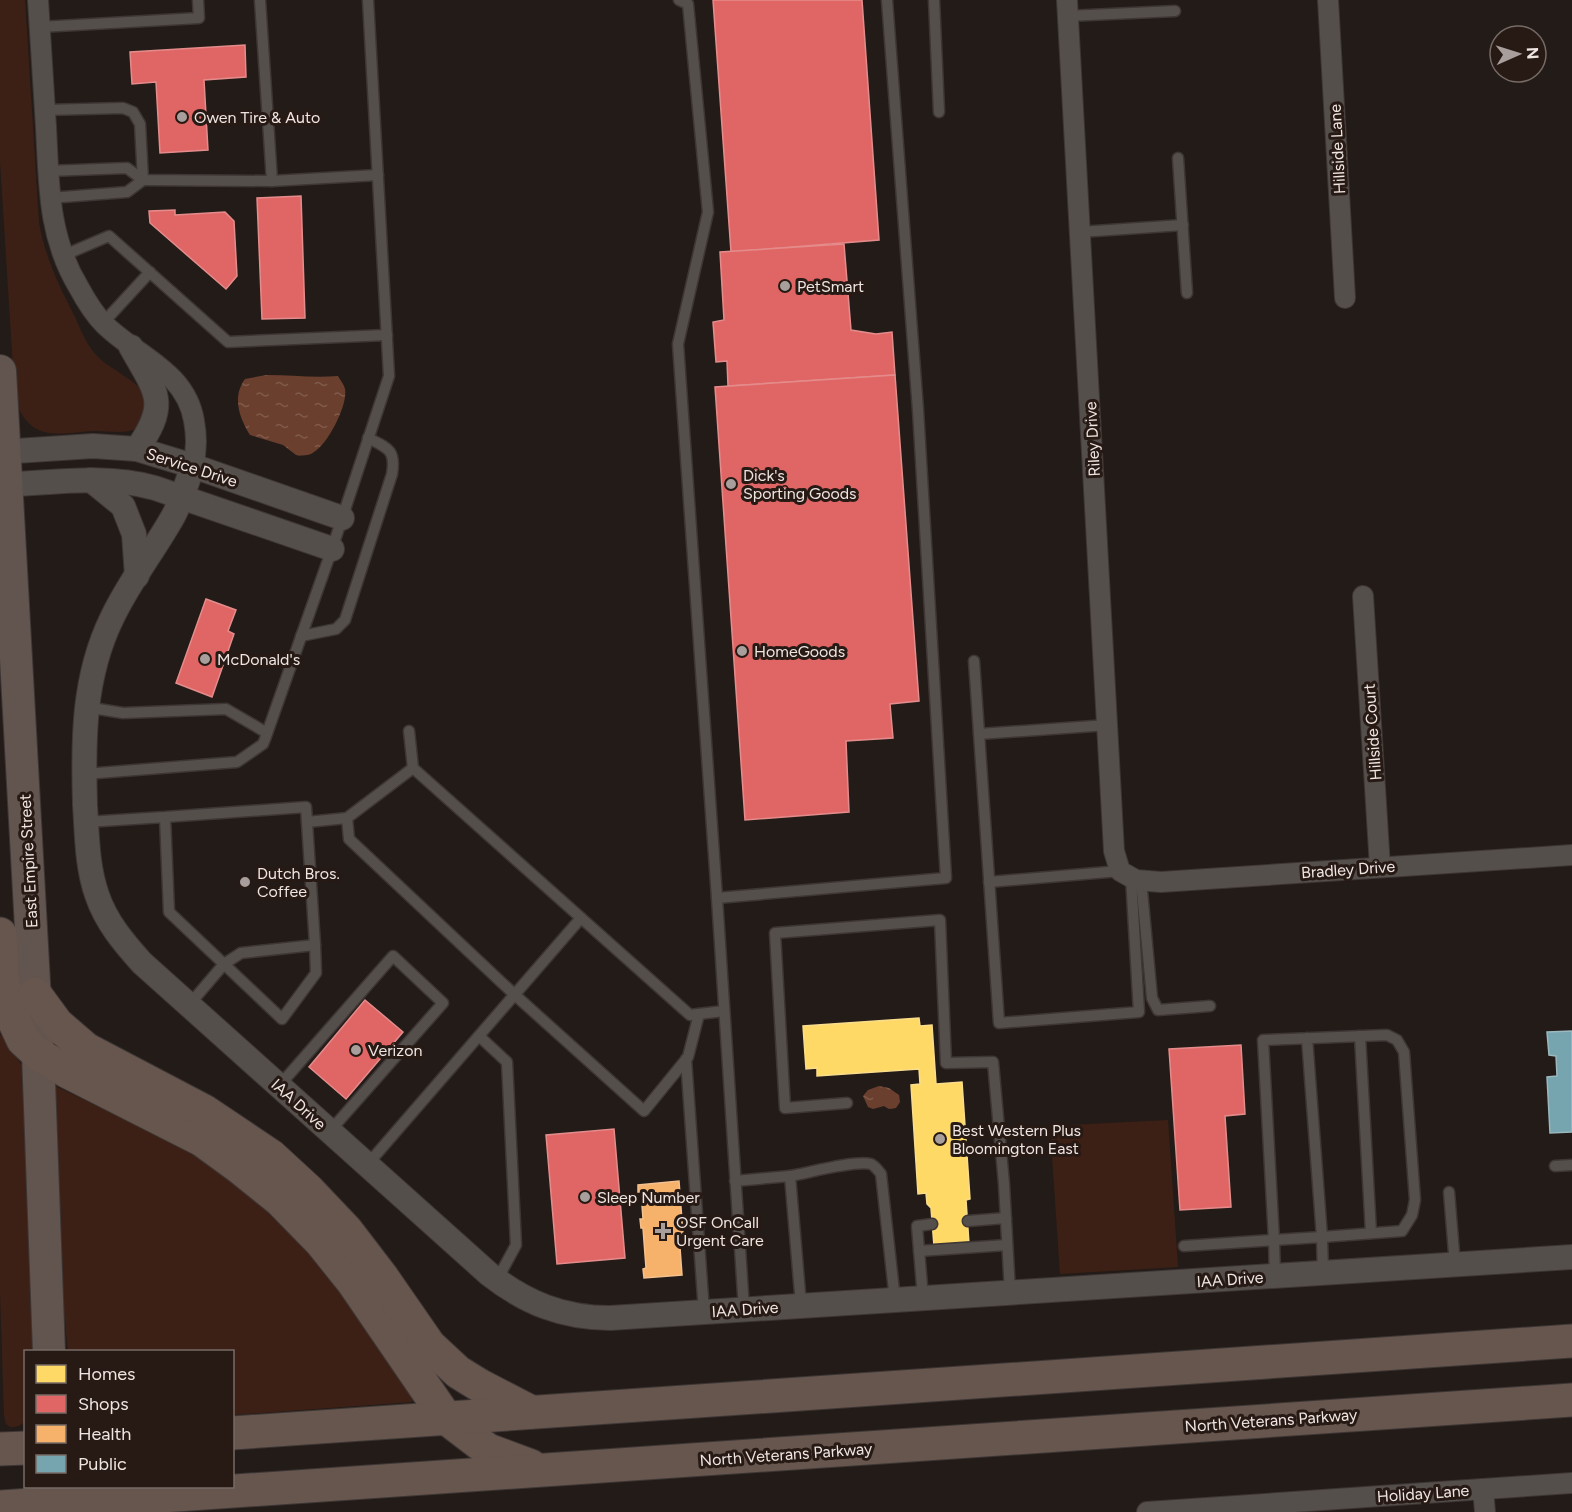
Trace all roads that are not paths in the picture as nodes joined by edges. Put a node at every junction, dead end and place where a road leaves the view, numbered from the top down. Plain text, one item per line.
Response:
1 (39, 0) edge
2 (198, 0) edge
3 (260, 0) edge
4 (368, 0) edge
5 (679, 0) edge
6 (887, 0) edge
7 (934, 0) edge
8 (1328, 0) edge
9 (1067, 8) edge
10 (1175, 11) dead end
11 (40, 27) junction
12 (45, 110) junction
13 (939, 112) dead end
14 (1178, 158) dead end
15 (48, 171) junction
16 (378, 175) junction
17 (143, 180) junction
18 (272, 181) junction
19 (50, 198) junction
20 (1183, 225) junction
21 (1080, 232) junction
22 (62, 256) junction
23 (150, 272) junction
24 (1187, 293) dead end
25 (1345, 298) dead end
26 (103, 323) junction
27 (387, 335) junction
28 (131, 347) junction
29 (0, 371) edge
30 (368, 438) junction
31 (137, 449) junction
32 (193, 466) junction
33 (3, 470) edge
34 (91, 480) junction
35 (181, 497) junction
36 (342, 518) junction
37 (332, 549) junction
38 (137, 576) junction
39 (1363, 596) dead end
40 (301, 636) junction
41 (974, 661) dead end
42 (0, 696) edge
43 (86, 707) junction
44 (1108, 725) junction
45 (409, 731) dead end
46 (267, 733) junction
47 (979, 734) junction
48 (413, 768) junction
49 (84, 774) junction
50 (24, 784) junction
51 (165, 817) junction
52 (347, 818) junction
53 (86, 822) junction
54 (307, 822) junction
55 (1572, 855) edge
56 (1380, 867) junction
57 (1129, 876) junction
58 (989, 882) junction
59 (717, 898) junction
60 (581, 918) junction
61 (0, 934) edge
62 (315, 945) junction
63 (224, 964) junction
64 (35, 994) junction
65 (514, 995) junction
66 (189, 1005) junction
67 (1210, 1006) dead end
68 (724, 1011) junction
69 (699, 1014) junction
70 (479, 1036) junction
71 (1360, 1036) junction
72 (1307, 1038) junction
73 (38, 1054) junction
74 (686, 1059) junction
75 (279, 1086) junction
76 (847, 1103) dead end
77 (330, 1131) junction
78 (367, 1165) junction
79 (1572, 1165) edge
80 (1555, 1166) dead end
81 (790, 1176) junction
82 (735, 1181) junction
83 (1449, 1192) dead end
84 (1006, 1218) junction
85 (968, 1221) dead end
86 (932, 1224) dead end
87 (1371, 1233) junction
88 (1322, 1237) junction
89 (1274, 1240) junction
90 (1007, 1245) junction
91 (1184, 1246) dead end
92 (919, 1251) junction
93 (1572, 1257) edge
94 (1455, 1265) junction
95 (1323, 1274) junction
96 (1275, 1276) junction
97 (497, 1281) junction
98 (1010, 1292) junction
99 (923, 1298) junction
100 (895, 1300) junction
101 (801, 1305) junction
102 (744, 1309) junction
103 (704, 1311) junction
104 (1572, 1341) edge
105 (49, 1350) edge
106 (1572, 1400) edge
107 (532, 1412) junction
108 (446, 1418) junction
109 (234, 1433) edge
110 (24, 1448) edge
111 (0, 1449) edge
112 (541, 1470) junction
113 (1572, 1482) edge
114 (1483, 1489) junction
115 (53, 1500) edge
116 (129, 1505) edge
117 (0, 1507) edge
118 (1147, 1512) edge
119 (1485, 1512) edge

1 - 11 street
2 - 11 lane
3 - 18 lane
4 - 16 lane
5 - 59 lane
6 - 59 lane
7 - 13 lane
8 - 25 street, Hillside Lane
9 - 10 lane
9 - 21 street, Riley Drive
11 - 12 street
12 - 15 street
12 - 17 lane
14 - 20 lane
15 - 17 lane
15 - 19 street
16 - 18 lane
16 - 27 lane
17 - 18 lane
17 - 19 lane
19 - 22 street
20 - 21 lane
20 - 24 lane
21 - 44 street, Riley Drive
22 - 23 lane
22 - 26 street
23 - 26 lane
23 - 27 lane
26 - 28 street
27 - 30 lane
28 - 31 street
28 - 32 street
29 - 33 main road, East Empire Street
30 - 36 lane
30 - 40 lane
31 - 32 street, Service Drive
31 - 33 street, Service Drive
32 - 35 street, IAA Drive
32 - 36 street, Service Drive
33 - 34 street, Service Drive
33 - 50 main road, East Empire Street
34 - 35 street, Service Drive
34 - 38 street
35 - 37 street, Service Drive
35 - 38 street, IAA Drive
36 - 37 lane
37 - 40 lane
38 - 43 street, IAA Drive
39 - 56 street, Hillside Court
40 - 46 lane
41 - 47 lane
42 - 50 main road
43 - 46 lane
43 - 49 street, IAA Drive
44 - 47 lane
44 - 57 street, Riley Drive
45 - 48 lane
46 - 49 lane
47 - 58 lane
48 - 52 lane
48 - 60 lane
49 - 53 street, IAA Drive
50 - 64 main road, East Empire Street
51 - 53 lane
51 - 54 lane
51 - 63 lane
52 - 54 lane
52 - 65 lane
53 - 66 street, IAA Drive
54 - 62 lane
55 - 56 street, Bradley Drive
56 - 57 street, Bradley Drive
57 - 58 lane
57 - 58 lane
57 - 67 lane
59 - 68 lane
60 - 65 lane
60 - 69 lane
61 - 73 highway
62 - 63 lane
62 - 63 lane
63 - 66 lane
64 - 73 main road, East Empire Street
64 - 107 highway
65 - 70 lane
65 - 74 lane
66 - 75 street, IAA Drive
68 - 69 lane
68 - 82 lane
69 - 74 lane
70 - 78 lane
70 - 97 lane
71 - 72 lane
71 - 87 lane
71 - 87 lane
72 - 88 lane
72 - 89 lane
73 - 105 main road, East Empire Street
73 - 108 highway
74 - 103 lane
75 - 77 street, IAA Drive
75 - 77 lane
76 - 84 lane
77 - 78 street, IAA Drive
78 - 97 street, IAA Drive
79 - 80 lane
81 - 82 lane
81 - 100 lane
81 - 101 lane
82 - 102 lane
83 - 94 lane
84 - 85 lane
84 - 90 lane
86 - 92 lane
87 - 88 lane
88 - 89 lane
88 - 95 lane
89 - 91 lane
89 - 96 lane
90 - 92 lane
90 - 98 lane
92 - 99 lane
93 - 94 street, IAA Drive
94 - 95 street, IAA Drive
95 - 96 street, IAA Drive
96 - 98 street, IAA Drive
97 - 103 street, IAA Drive
98 - 99 street, IAA Drive
99 - 100 street, IAA Drive
100 - 101 street, IAA Drive
101 - 102 street, IAA Drive
102 - 103 street, IAA Drive
104 - 107 highway
106 - 112 highway, North Veterans Parkway
107 - 108 highway
108 - 109 highway
108 - 112 highway
110 - 111 highway
112 - 116 highway, North Veterans Parkway
113 - 114 street, Holiday Lane
114 - 118 street, Holiday Lane
114 - 119 street
115 - 116 highway, North Veterans Parkway
115 - 117 highway, North Veterans Parkway

